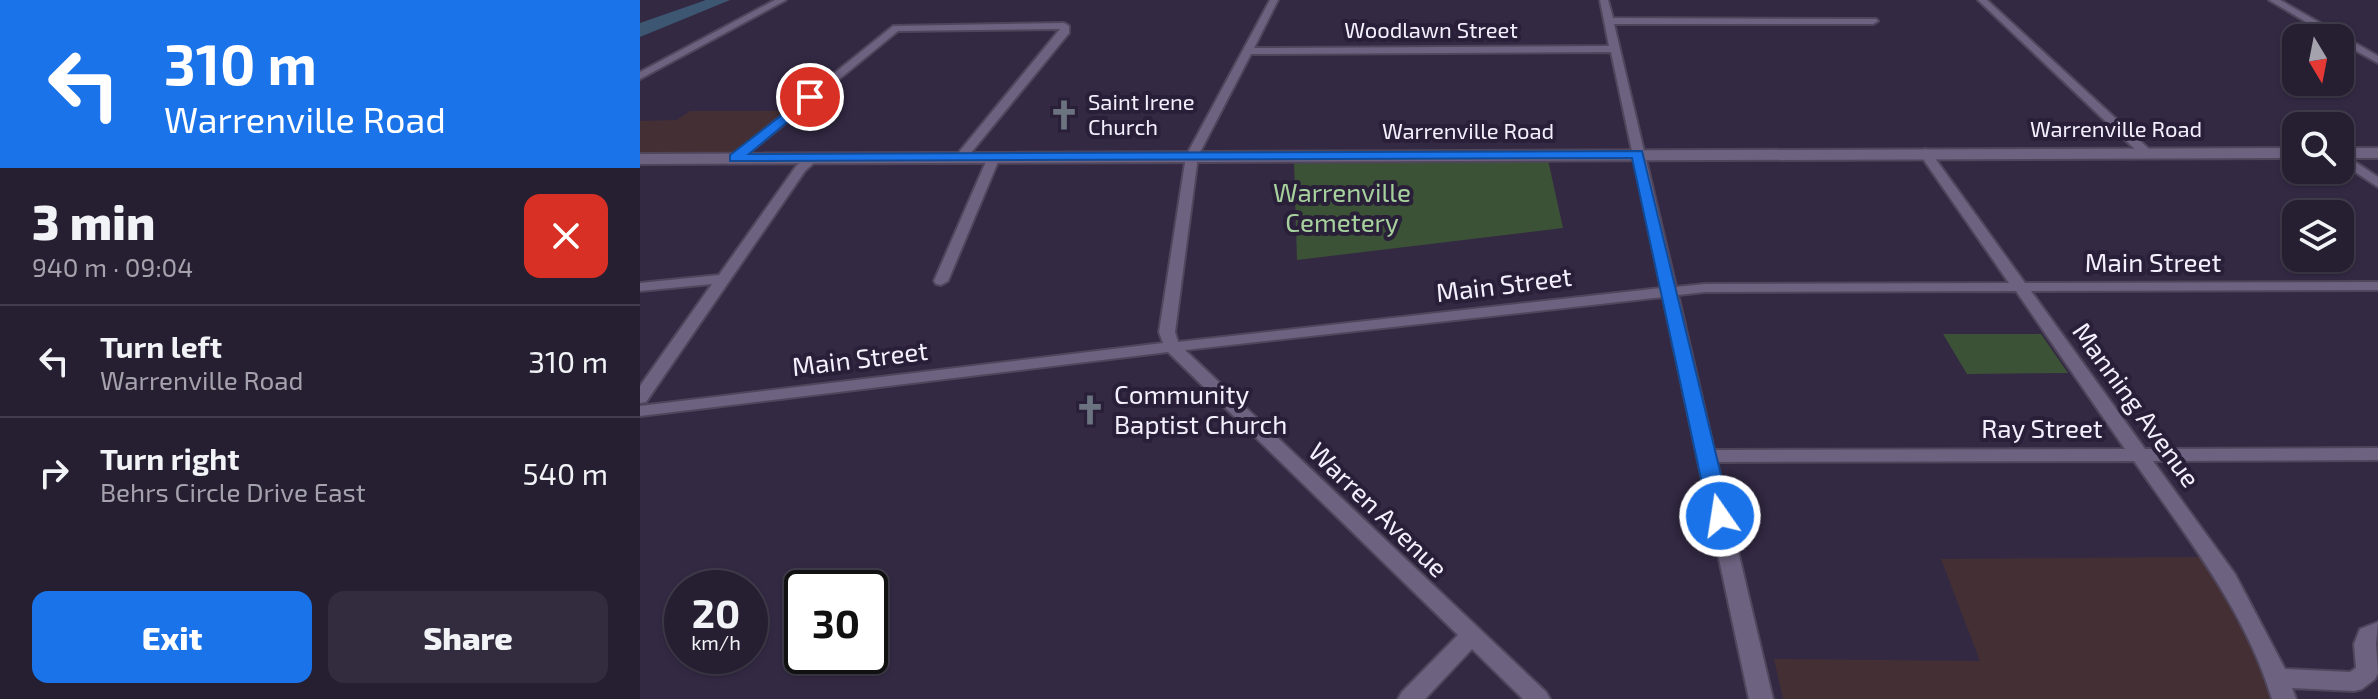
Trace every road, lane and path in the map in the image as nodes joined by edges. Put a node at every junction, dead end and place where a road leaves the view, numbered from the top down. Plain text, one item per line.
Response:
1 (782, 0) edge
2 (1274, 0) edge
3 (1604, 0) edge
4 (1982, 0) edge
5 (2273, 0) edge
6 (1608, 21) junction
7 (1873, 21) dead end
8 (2315, 24) edge
9 (2354, 46) edge
10 (1615, 49) junction
11 (1247, 51) junction
12 (2378, 60) edge
13 (640, 76) edge
14 (1925, 153) junction
15 (2146, 153) junction
16 (2282, 153) edge
17 (2378, 153) edge
18 (1638, 154) junction
19 (2354, 154) edge
20 (1192, 156) junction
21 (961, 157) junction
22 (994, 157) junction
23 (735, 158) junction
24 (813, 158) junction
25 (640, 159) edge
26 (2354, 165) edge
27 (2378, 183) edge
28 (722, 279) junction
29 (941, 281) dead end
30 (2378, 286) edge
31 (640, 287) edge
32 (2020, 287) junction
33 (1670, 291) junction
34 (1172, 347) junction
35 (640, 398) edge
36 (640, 411) edge
37 (2378, 454) edge
38 (2140, 455) junction
39 (1706, 456) junction
40 (2378, 631) edge
41 (1471, 636) junction
42 (2281, 688) edge
43 (1410, 699) edge
44 (1538, 699) edge
45 (1761, 699) edge

1 - 13 street
2 - 11 street
3 - 6 street
4 - 15 street
5 - 8 street
6 - 7 street
6 - 10 street
9 - 12 street
10 - 11 street, Woodlawn Street
10 - 18 street
11 - 20 street
14 - 15 main road, Warrenville Road
14 - 18 main road, Warrenville Road
14 - 32 street, Manning Avenue
15 - 16 main road, Warrenville Road
17 - 19 main road
18 - 20 main road, Warrenville Road
18 - 33 street
20 - 22 main road, Warrenville Road
20 - 34 street
21 - 22 main road, Warrenville Road
21 - 23 street
21 - 24 main road, Warrenville Road
22 - 29 street
23 - 24 main road, Warrenville Road
23 - 25 main road, Warrenville Road
24 - 28 street
26 - 27 street
28 - 31 street
28 - 35 street
30 - 32 street, Main Street
32 - 33 street, Main Street
32 - 38 street, Manning Avenue
33 - 34 street, Main Street
33 - 39 street
34 - 36 street, Main Street
34 - 41 street, Warren Avenue
37 - 38 street, Ray Street
38 - 39 street, Ray Street
38 - 42 street, Manning Avenue
39 - 45 street
40 - 42 street
41 - 43 street
41 - 44 street, Warren Avenue

